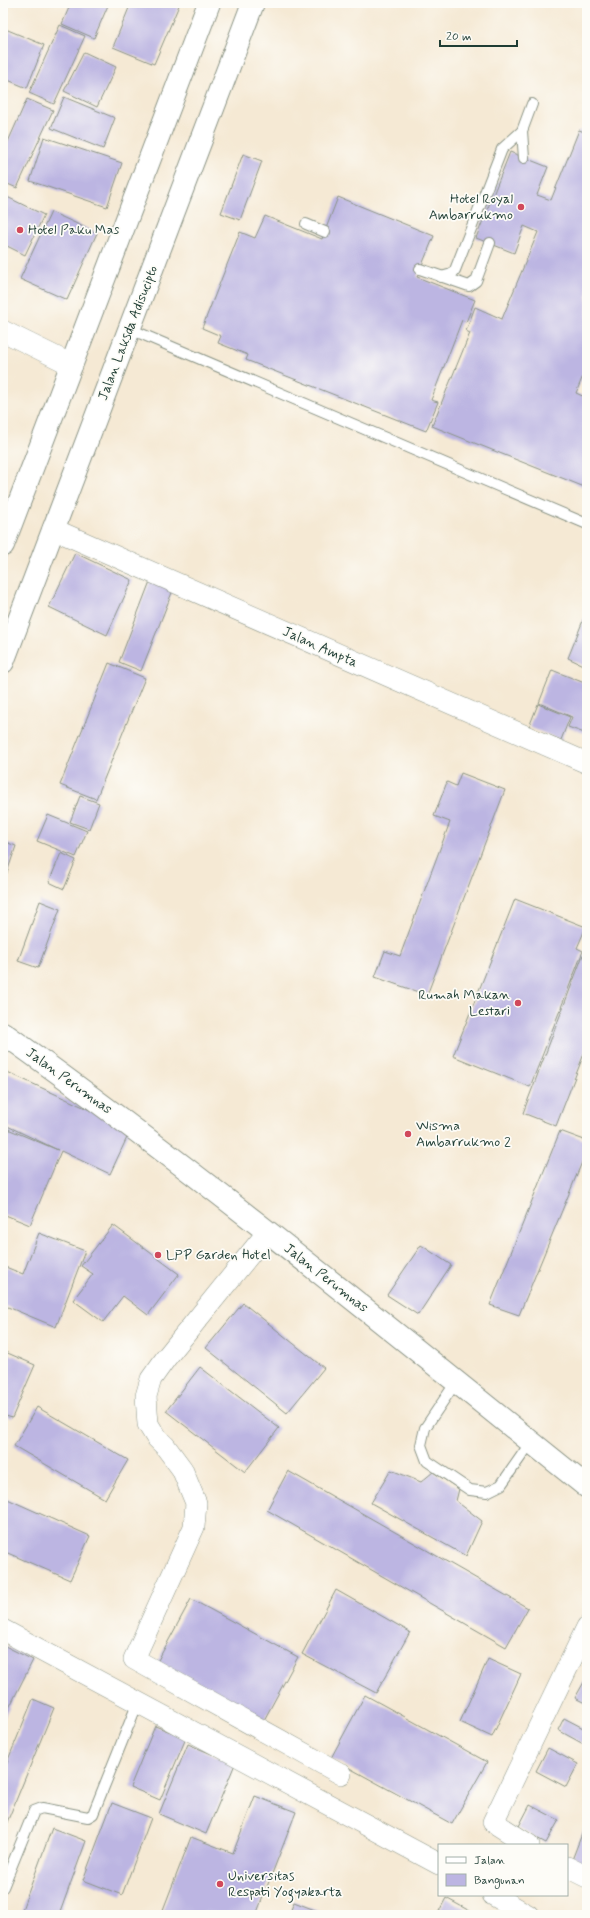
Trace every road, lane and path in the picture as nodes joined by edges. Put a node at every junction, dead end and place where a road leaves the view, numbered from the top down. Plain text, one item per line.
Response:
1 (209, 3) edge
2 (253, 3) edge
3 (532, 104) dead end
4 (522, 131) junction
5 (524, 158) dead end
6 (306, 224) dead end
7 (325, 232) dead end
8 (490, 243) dead end
9 (420, 269) dead end
10 (441, 277) junction
11 (130, 329) junction
12 (3, 331) edge
13 (72, 365) junction
14 (587, 524) edge
15 (53, 529) junction
16 (3, 545) edge
17 (3, 662) edge
18 (587, 763) edge
19 (3, 1033) edge
20 (267, 1232) junction
21 (456, 1382) junction
22 (531, 1442) junction
23 (587, 1487) edge
24 (587, 1627) edge
25 (3, 1630) edge
26 (138, 1702) junction
27 (341, 1774) dead end
28 (527, 1844) edge
29 (438, 1863) edge
30 (568, 1868) edge
31 (587, 1877) edge
32 (3, 1887) edge
33 (495, 1896) edge
34 (528, 1915) edge

1 - 13 main road
2 - 11 main road, Jalan Laksda Adisucipto
3 - 4 lane
4 - 5 lane
4 - 10 lane
6 - 7 lane
8 - 10 lane
9 - 10 lane
11 - 14 lane
11 - 15 main road, Jalan Laksda Adisucipto
12 - 13 street
13 - 16 main road
15 - 17 main road, Jalan Laksda Adisucipto
15 - 18 street, Jalan Ampta
19 - 20 main road, Jalan Perumnas
20 - 21 main road, Jalan Perumnas
20 - 27 street
21 - 22 main road, Jalan Perumnas
21 - 22 lane
22 - 23 main road, Jalan Perumnas
24 - 28 street
25 - 26 street
26 - 29 street
26 - 32 lane
30 - 31 street
33 - 34 street

